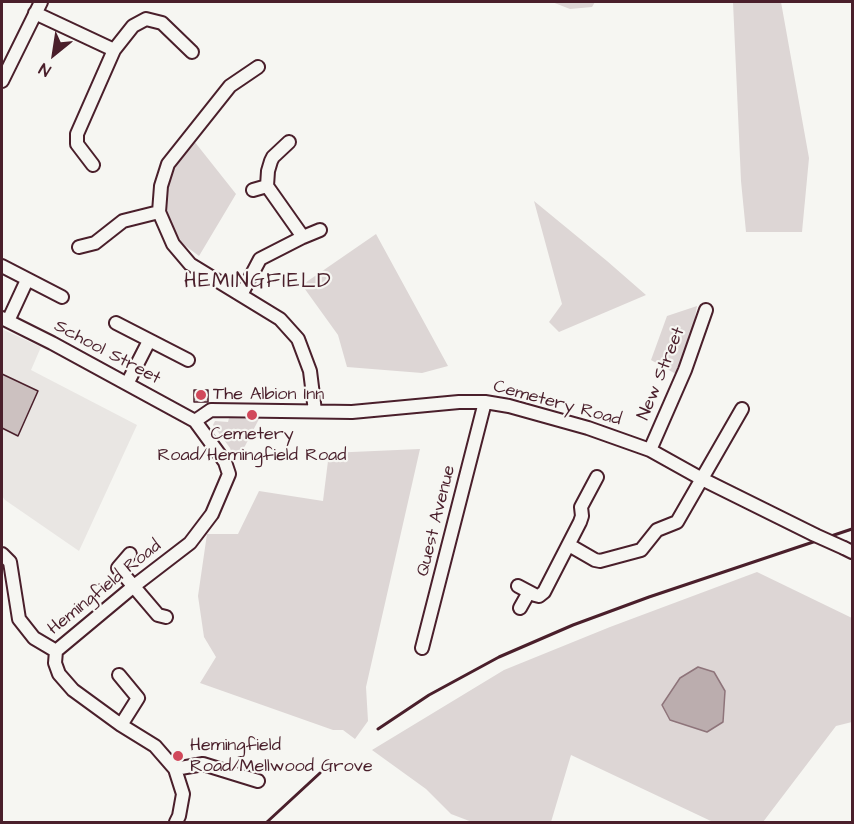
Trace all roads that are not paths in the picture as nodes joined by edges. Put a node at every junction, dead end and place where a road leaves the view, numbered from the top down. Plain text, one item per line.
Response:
1 (38, 7) edge
2 (114, 50) junction
3 (192, 52) dead end
4 (258, 67) dead end
5 (2, 81) edge
6 (290, 142) dead end
7 (93, 165) dead end
8 (267, 186) junction
9 (253, 190) dead end
10 (159, 212) junction
11 (320, 230) dead end
12 (303, 237) junction
13 (79, 247) dead end
14 (2, 266) edge
15 (27, 280) junction
16 (241, 294) junction
17 (62, 297) dead end
18 (706, 310) dead end
19 (5, 319) edge
20 (116, 323) dead end
21 (149, 341) junction
22 (188, 360) dead end
23 (127, 384) junction
24 (485, 402) junction
25 (742, 409) dead end
26 (315, 411) junction
27 (195, 422) junction
28 (650, 450) junction
29 (597, 477) dead end
30 (702, 479) junction
31 (569, 545) junction
32 (848, 550) edge
33 (2, 554) edge
34 (130, 554) dead end
35 (134, 586) junction
36 (520, 609) dead end
37 (166, 617) dead end
38 (422, 648) dead end
39 (56, 651) junction
40 (119, 675) dead end
41 (121, 725) junction
42 (175, 770) junction
43 (258, 781) dead end
44 (176, 822) edge

1 - 2 street
1 - 5 street
2 - 3 street
2 - 7 street
4 - 10 street
6 - 8 street
8 - 9 street
8 - 12 street
10 - 13 street
10 - 16 street
11 - 12 street
12 - 16 street
14 - 15 street
15 - 17 street
15 - 19 street
16 - 26 street
18 - 28 street, New Street
19 - 23 street, School Street
20 - 21 street
21 - 22 street
21 - 23 street
23 - 27 street, School Street
24 - 26 street, Cemetery Road
24 - 28 street, Cemetery Road
24 - 38 street, Quest Avenue
25 - 30 street
26 - 27 street, Cemetery Road
27 - 35 street, Hemingfield Road
28 - 30 street, Cemetery Road
29 - 31 street
30 - 31 street
30 - 32 street, Cemetery Road, bridge
31 - 36 street
33 - 39 street
34 - 35 street
35 - 37 street
35 - 39 street, Hemingfield Road
39 - 41 street, Hemingfield Road
40 - 41 street
41 - 42 street, Hemingfield Road
42 - 43 street
42 - 44 street, Hemingfield Road

